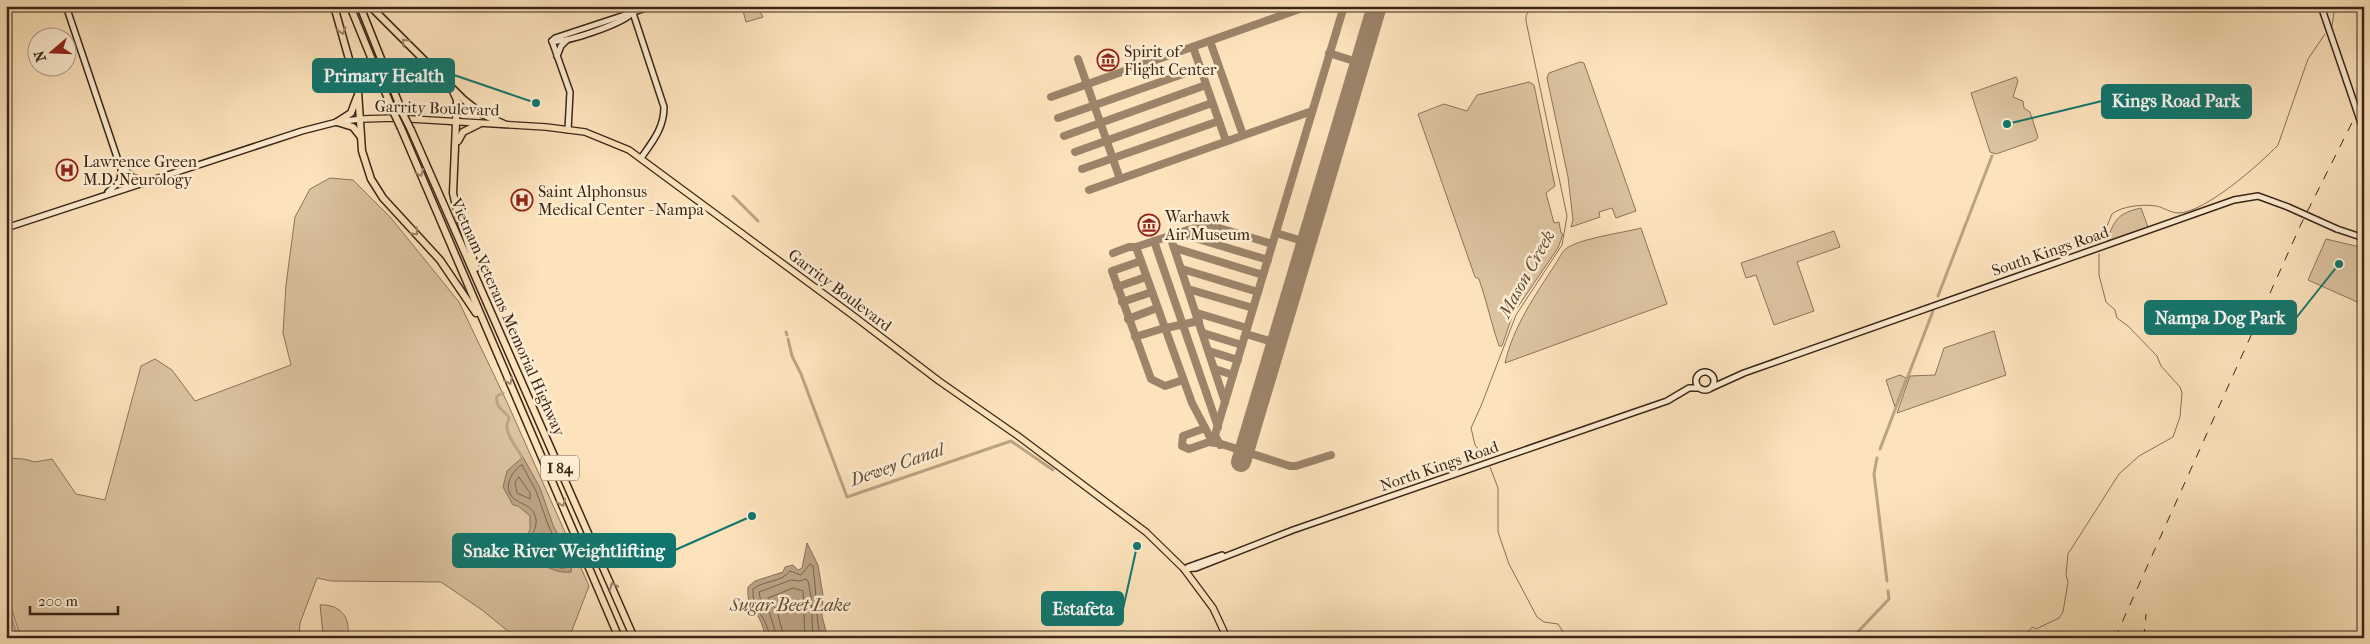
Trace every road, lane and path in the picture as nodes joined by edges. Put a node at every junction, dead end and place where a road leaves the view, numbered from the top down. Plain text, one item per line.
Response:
1 (66, 6) edge
2 (334, 6) edge
3 (350, 6) edge
4 (360, 6) edge
5 (370, 6) edge
6 (652, 6) edge
7 (2321, 6) edge
8 (633, 13) junction
9 (569, 39) junction
10 (552, 41) junction
11 (557, 56) junction
12 (452, 89) junction
13 (358, 91) junction
14 (362, 119) junction
15 (337, 122) junction
16 (456, 122) junction
17 (479, 124) junction
18 (504, 124) junction
19 (568, 130) junction
20 (2364, 132) edge
21 (362, 141) junction
22 (455, 150) junction
23 (642, 158) junction
24 (119, 163) junction
25 (122, 170) junction
26 (145, 181) junction
27 (127, 187) junction
28 (106, 194) junction
29 (6, 228) edge
30 (2364, 238) edge
31 (488, 304) junction
32 (490, 336) junction
33 (1744, 373) junction
34 (1712, 376) junction
35 (1696, 378) junction
36 (1713, 387) junction
37 (1698, 388) junction
38 (1657, 403) junction
39 (1184, 568) junction
40 (619, 638) edge
41 (634, 638) edge
42 (1228, 638) edge

1 - 24 main road
2 -> 13 highway
3 -> 32 highway, Vietnam Veterans Memorial Highway / I 84, bridge
4 - 31 highway, Vietnam Veterans Memorial Highway / I 84, bridge
12 -> 5 highway
6 - 8 main road
7 - 20 main road, bridge
8 - 9 main road
8 - 10 main road
8 - 23 main road
9 - 10 main road
9 - 11 main road
10 - 11 main road
11 - 19 main road
12 - 16 highway
12 - 18 highway
13 - 14 highway
13 - 15 highway
14 - 15 main road
14 - 16 main road, Garrity Boulevard
14 - 21 highway
15 - 21 highway
15 - 26 main road
16 - 17 main road, Garrity Boulevard
16 - 22 highway
17 - 18 main road, Garrity Boulevard
17 - 22 highway
18 - 19 main road, Garrity Boulevard
19 - 23 main road, Garrity Boulevard
21 -> 32 highway
22 - 31 highway
23 - 39 main road, Garrity Boulevard
24 - 25 main road
24 - 26 main road
25 - 27 main road
25 - 28 main road
26 - 27 main road
27 - 28 main road
28 - 29 main road
30 - 33 main road, South Kings Road, bridge
41 -> 31 highway, Vietnam Veterans Memorial Highway / I 84
32 -> 40 highway, Vietnam Veterans Memorial Highway / I 84
33 - 34 main road, South Kings Road
33 - 36 main road, South Kings Road
34 - 35 main road
34 - 36 main road
35 - 37 main road
35 - 38 main road, North Kings Road
36 - 37 main road
37 - 38 main road, North Kings Road
38 - 39 main road, North Kings Road
39 - 42 main road, Garrity Boulevard

